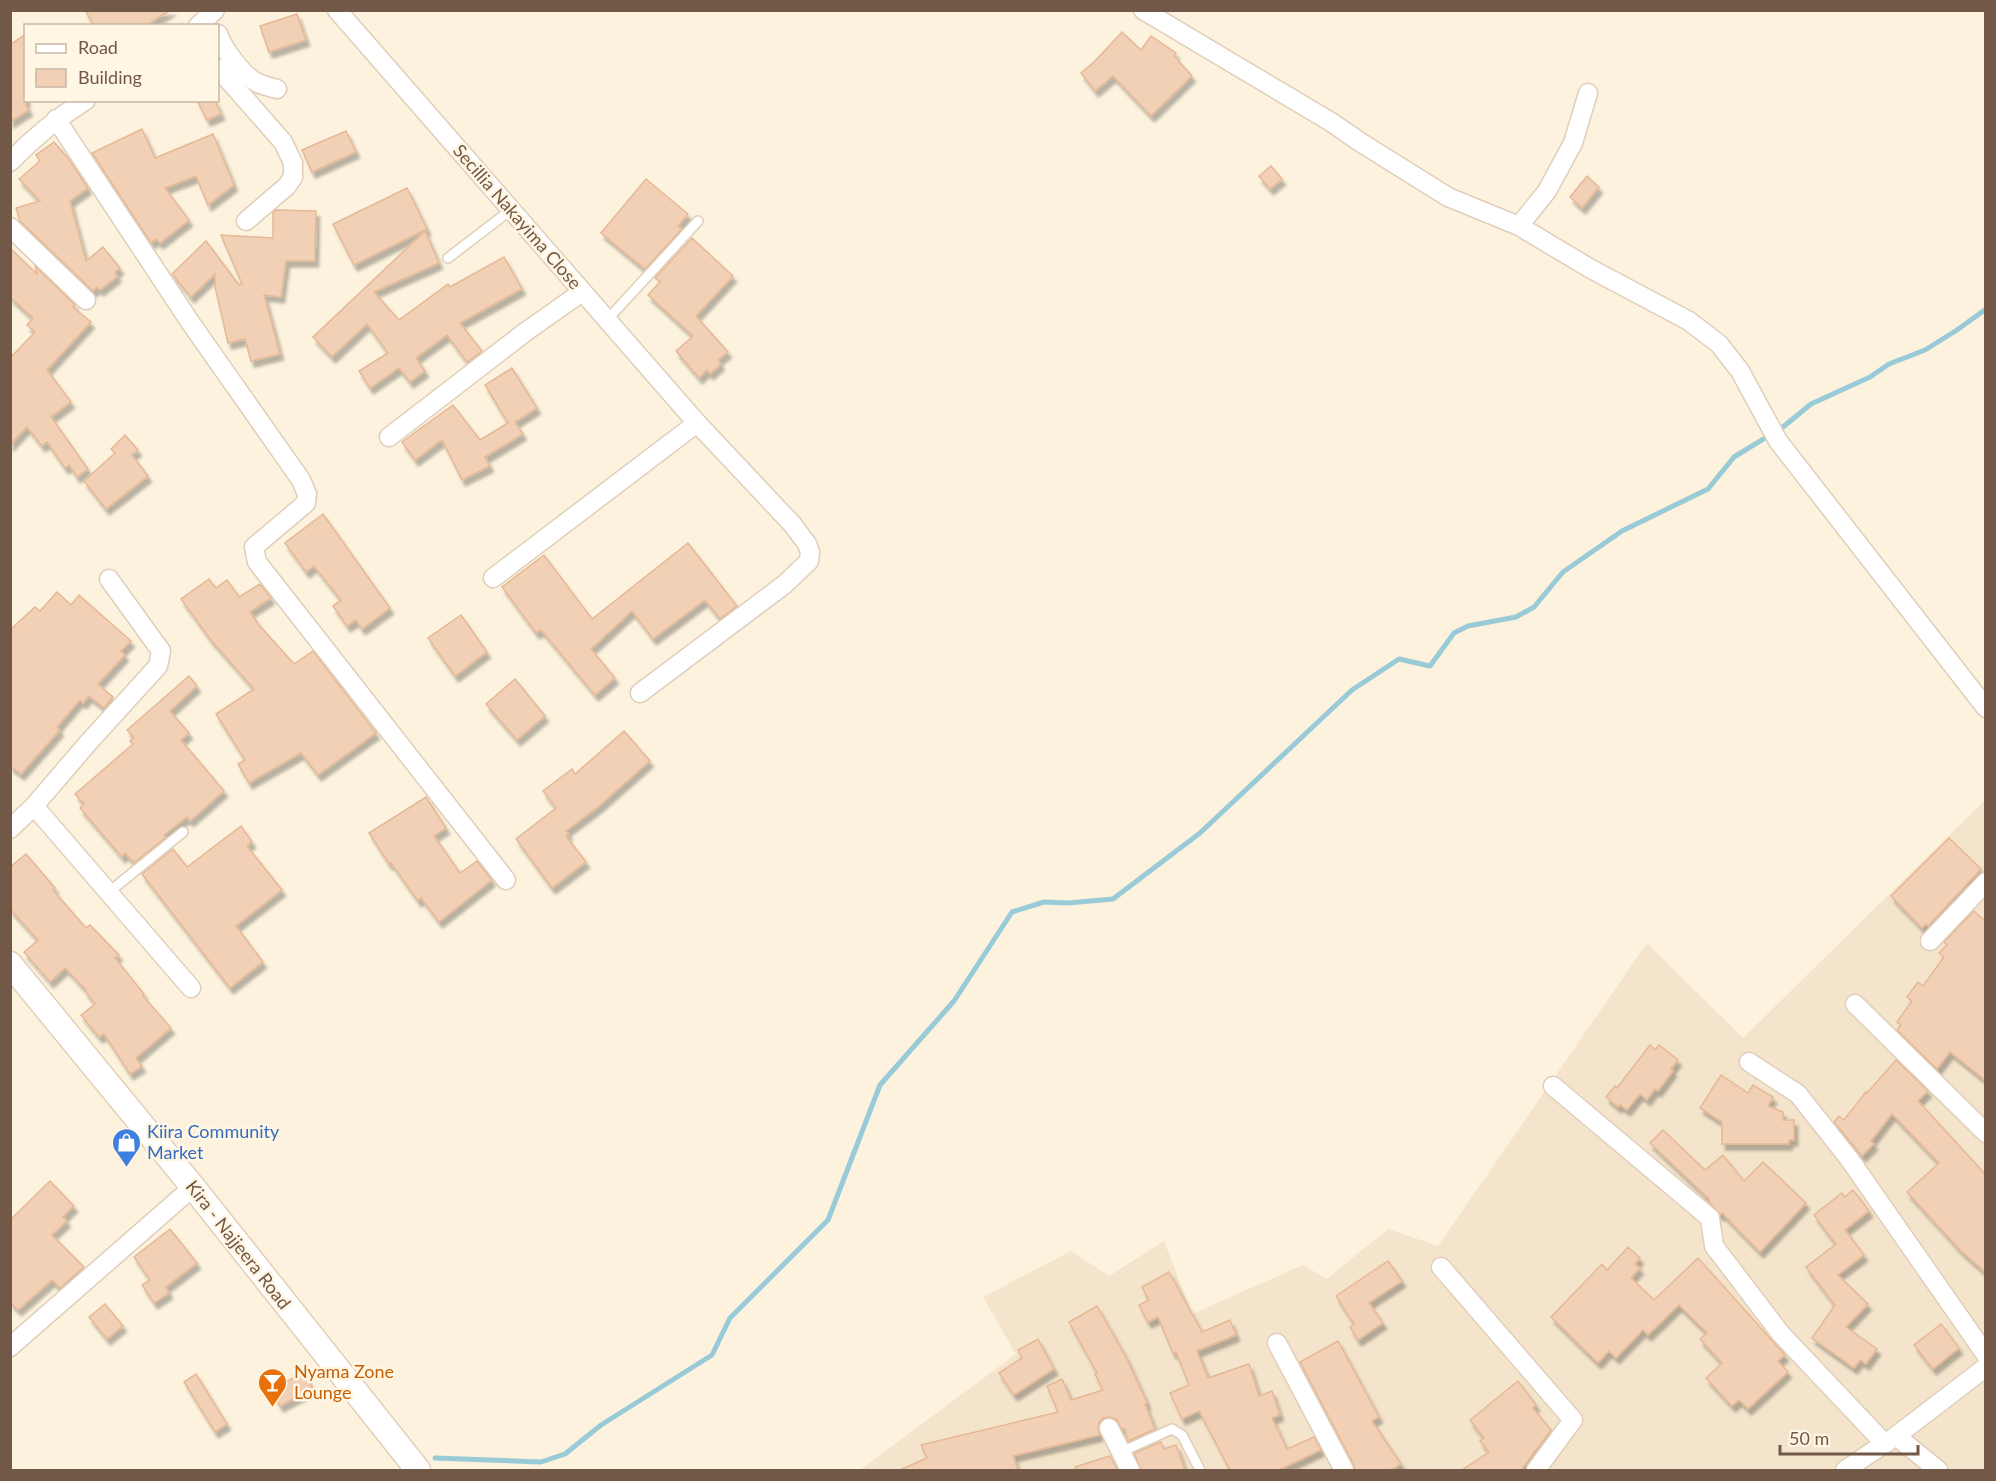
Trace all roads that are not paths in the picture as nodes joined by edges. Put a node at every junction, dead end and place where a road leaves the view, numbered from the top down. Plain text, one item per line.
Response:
1 (338, 10) edge
2 (1143, 10) edge
3 (219, 36) edge
4 (219, 69) edge
5 (277, 89) dead end
6 (1588, 93) dead end
7 (83, 102) edge
8 (56, 119) junction
9 (10, 162) edge
10 (512, 209) junction
11 (246, 220) dead end
12 (698, 221) dead end
13 (1519, 226) junction
14 (10, 227) edge
15 (448, 258) dead end
16 (582, 292) junction
17 (86, 300) dead end
18 (608, 320) junction
19 (697, 423) junction
20 (389, 437) dead end
21 (493, 578) dead end
22 (109, 579) dead end
23 (640, 693) dead end
24 (1986, 708) edge
25 (34, 806) junction
26 (10, 829) edge
27 (183, 832) dead end
28 (506, 880) dead end
29 (1986, 882) edge
30 (109, 891) junction
31 (1930, 941) dead end
32 (10, 964) edge
33 (191, 988) dead end
34 (1854, 1004) dead end
35 (1749, 1062) dead end
36 (1552, 1086) dead end
37 (1986, 1132) edge
38 (193, 1187) junction
39 (1441, 1267) dead end
40 (1277, 1343) dead end
41 (10, 1347) edge
42 (1986, 1355) edge
43 (1986, 1367) edge
44 (1109, 1428) dead end
45 (1890, 1440) junction
46 (1121, 1452) junction
47 (418, 1470) edge
48 (1130, 1470) edge
49 (1200, 1470) edge
50 (1344, 1470) edge
51 (1536, 1470) edge
52 (1845, 1470) edge
53 (1938, 1470) edge

1 - 10 street, Secillia Nakayima Close
2 - 13 street
3 - 5 street
4 - 11 street
6 - 13 street
7 - 8 street
8 - 9 street
8 - 28 street
10 - 15 lane
10 - 16 street, Secillia Nakayima Close
12 - 18 lane
13 - 24 street
14 - 17 street
16 - 18 street, Secillia Nakayima Close
16 - 20 street
18 - 19 street, Secillia Nakayima Close
19 - 21 street
19 - 23 street, Secillia Nakayima Close
22 - 25 street
25 - 26 street
25 - 30 street
27 - 30 lane
29 - 31 street
30 - 33 street
32 - 38 main road, Kira - Najjeera Road
34 - 37 street
35 - 42 street
36 - 45 street
38 - 41 street
38 - 47 main road, Kira - Najjeera Road
39 - 51 street
40 - 50 street
43 - 45 street
44 - 46 street
45 - 52 street
45 - 53 street
46 - 48 street
46 - 49 lane

